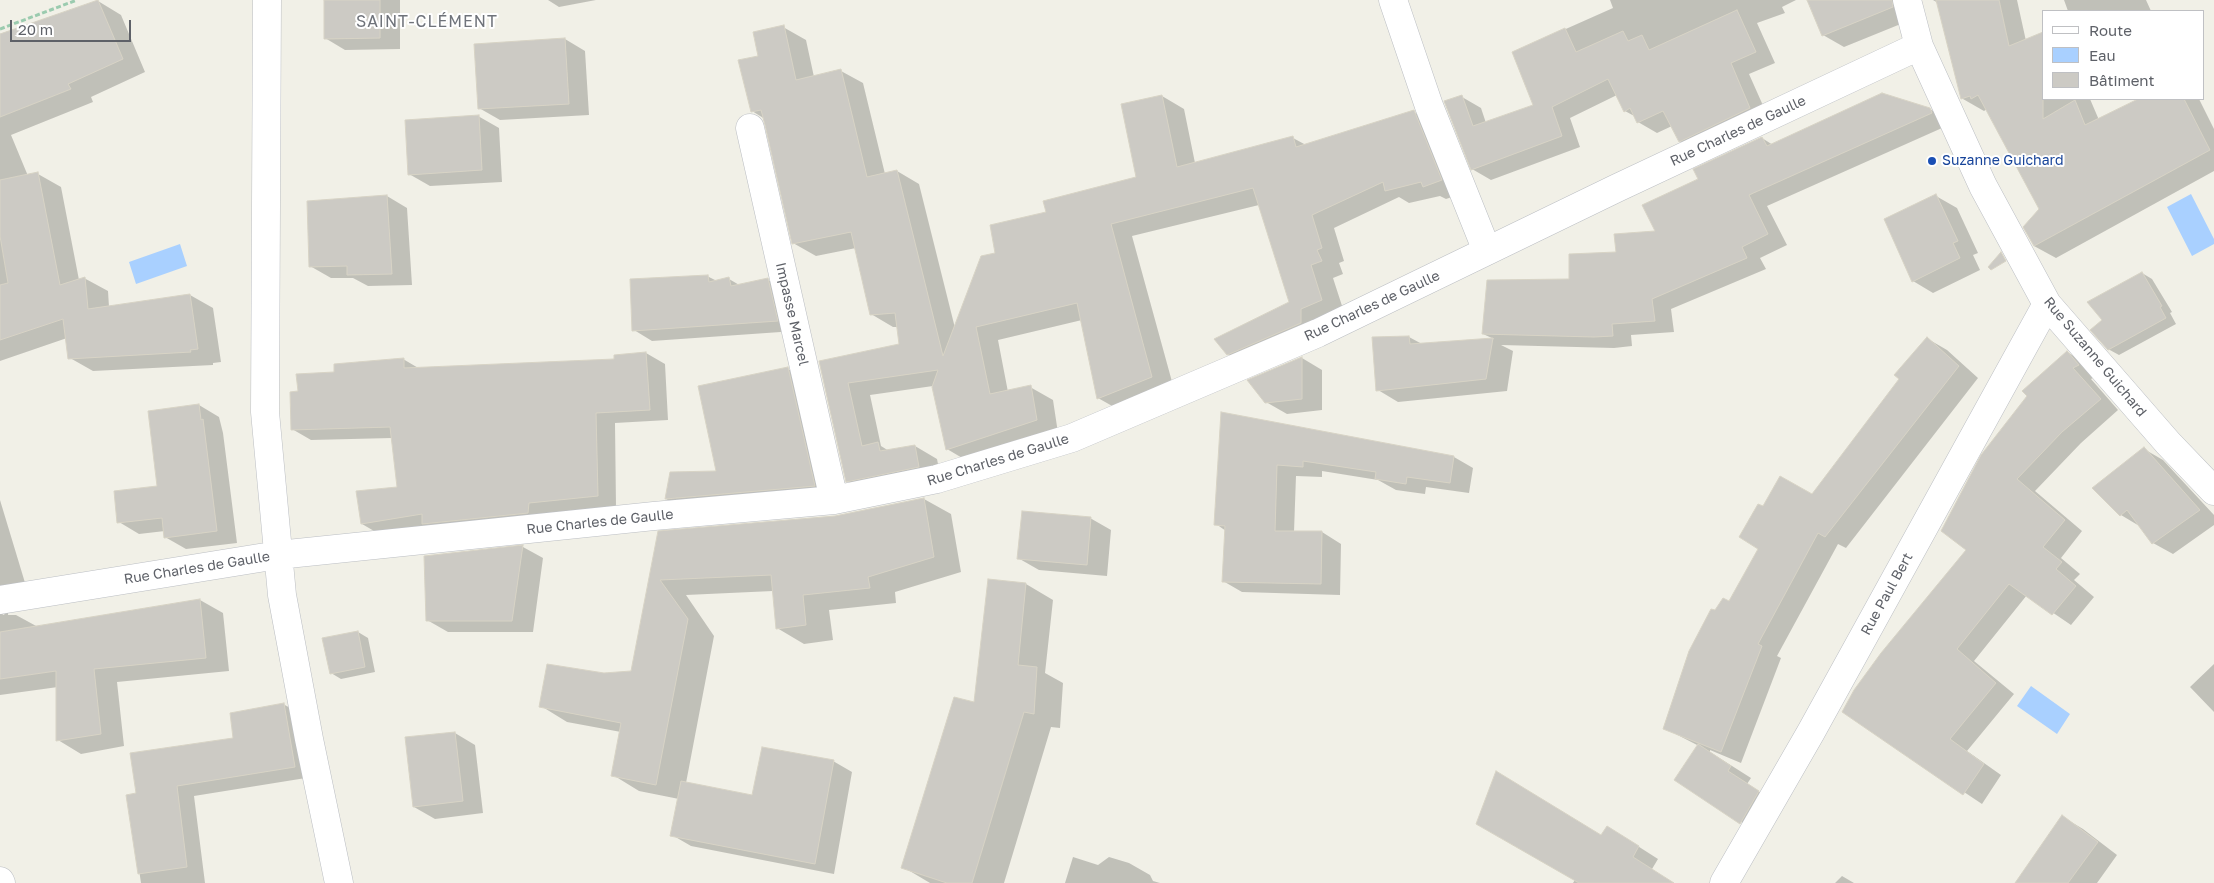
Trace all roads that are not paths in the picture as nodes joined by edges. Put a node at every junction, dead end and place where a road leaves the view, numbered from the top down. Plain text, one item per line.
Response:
1 (267, 0) edge
2 (1393, 0) edge
3 (1906, 0) edge
4 (1919, 46) junction
5 (750, 128) dead end
6 (1487, 251) junction
7 (2047, 304) junction
8 (2214, 492) edge
9 (834, 500) junction
10 (278, 556) junction
11 (0, 600) edge
12 (339, 883) edge
13 (1724, 883) edge

1 - 10 street
2 - 6 street
3 - 4 street, Rue Suzanne Guichard
4 - 6 street, Rue Charles de Gaulle
4 - 7 street, Rue Suzanne Guichard
5 - 9 street, Impasse Marcel
6 - 9 street, Rue Charles de Gaulle
7 - 8 street, Rue Suzanne Guichard
7 - 13 street, Rue Paul Bert
9 - 10 street, Rue Charles de Gaulle
10 - 11 street, Rue Charles de Gaulle
10 - 12 street

